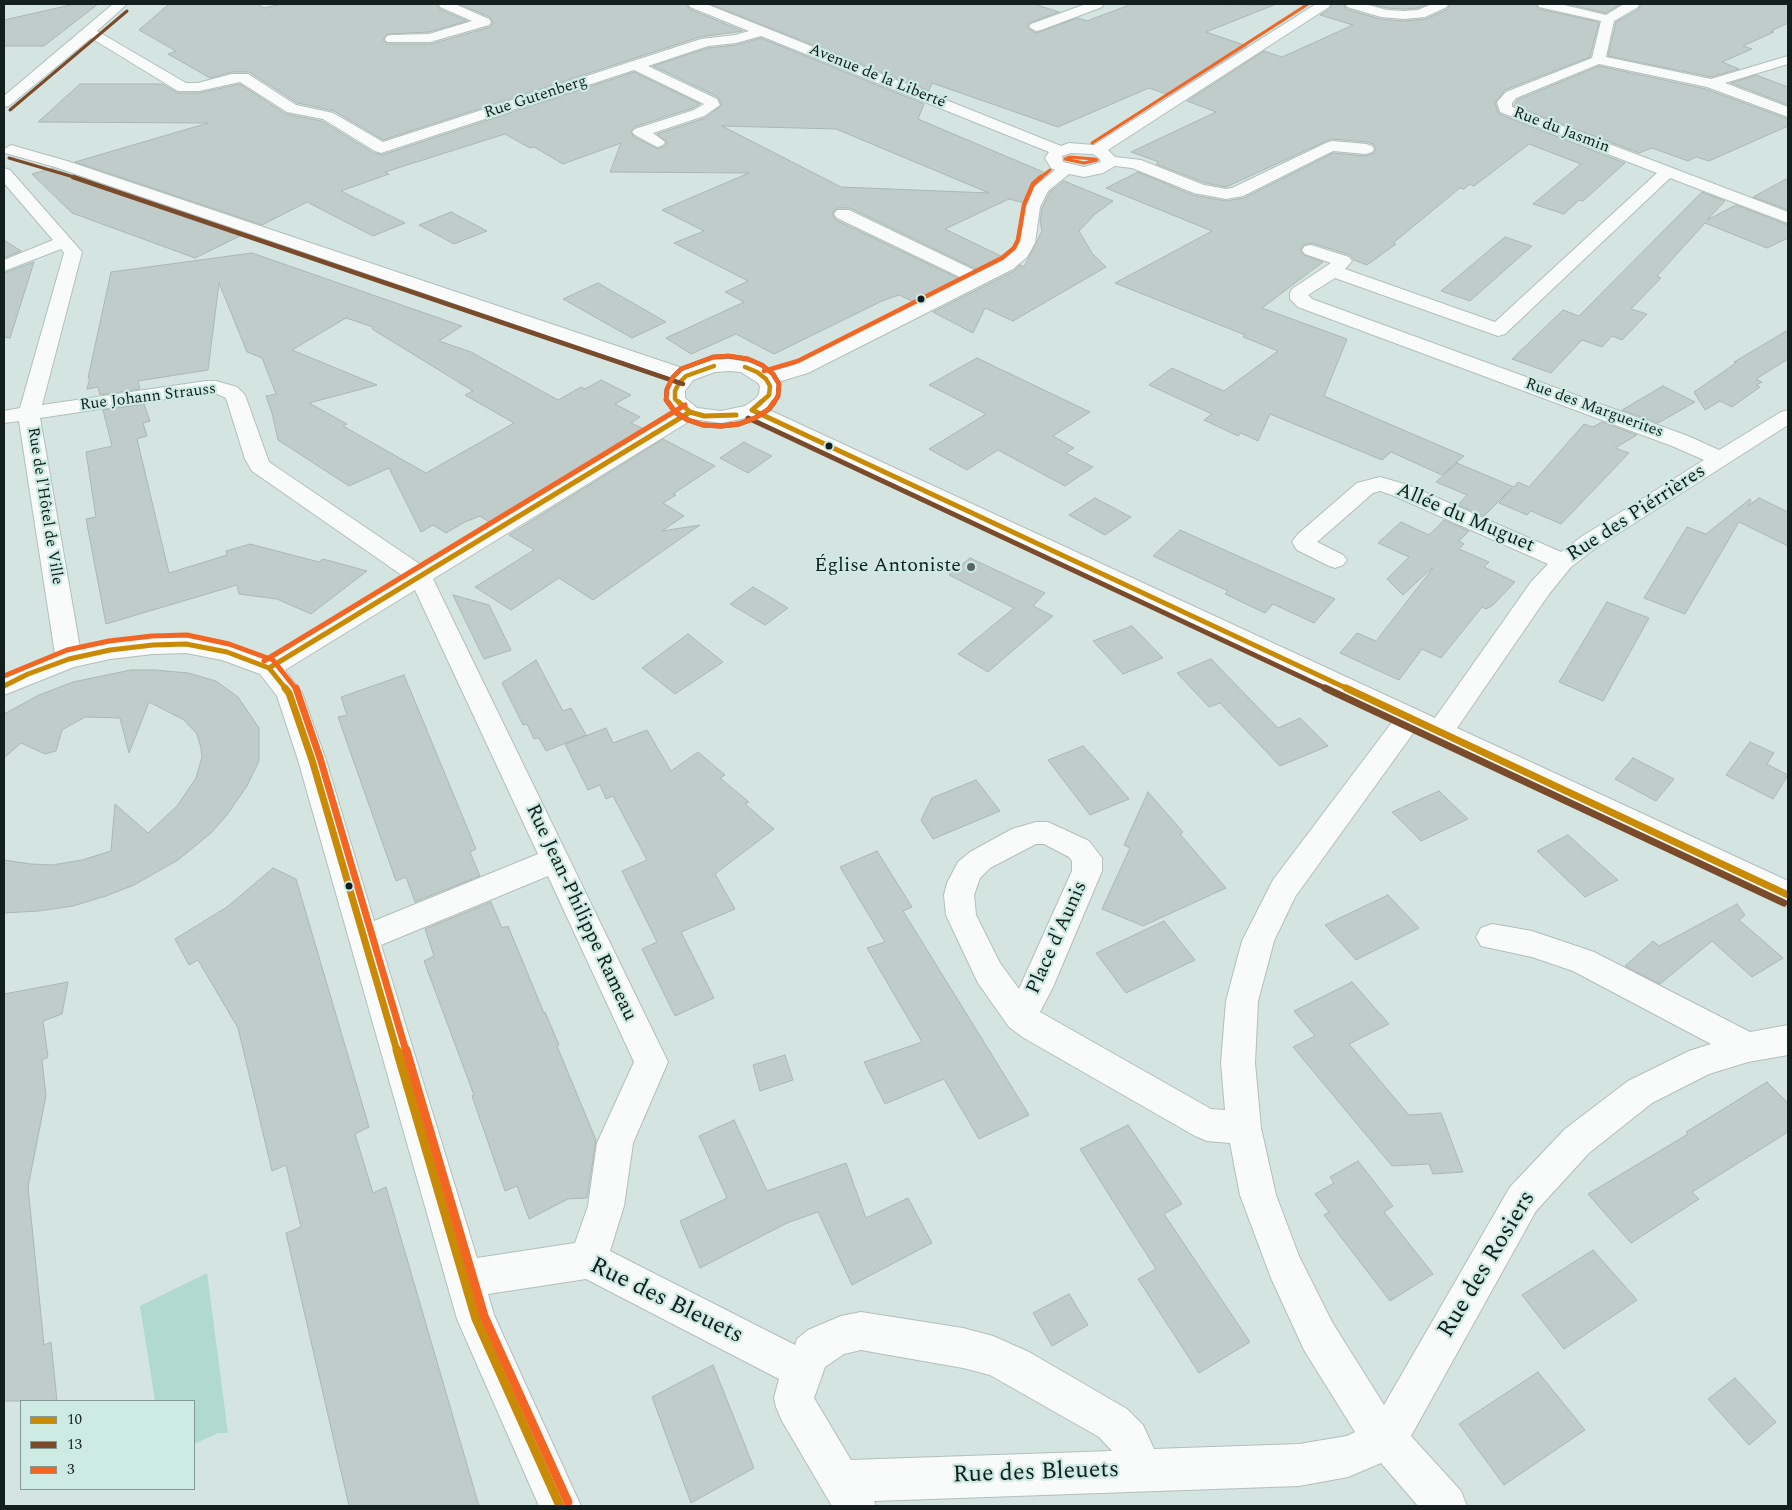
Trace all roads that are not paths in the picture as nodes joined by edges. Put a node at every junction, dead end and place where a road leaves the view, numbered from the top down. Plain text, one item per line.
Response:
1 (121, 4) edge
2 (445, 4) edge
3 (695, 4) edge
4 (1097, 4) edge
5 (1324, 4) edge
6 (1352, 4) edge
7 (1442, 4) edge
8 (1544, 4) edge
9 (1633, 4) edge
10 (1608, 19) junction
11 (1036, 27) dead end
12 (762, 30) junction
13 (86, 34) junction
14 (392, 39) dead end
15 (1598, 60) junction
16 (1788, 60) edge
17 (635, 65) junction
18 (1711, 83) junction
19 (4, 102) edge
20 (1788, 112) edge
21 (657, 142) dead end
22 (6, 149) edge
23 (1366, 149) dead end
24 (1097, 150) junction
25 (1060, 151) junction
26 (1110, 161) junction
27 (1066, 170) junction
28 (1667, 172) junction
29 (4, 173) edge
30 (843, 214) dead end
31 (1788, 218) edge
32 (64, 242) junction
33 (1311, 250) dead end
34 (4, 266) edge
35 (1333, 271) junction
36 (980, 280) junction
37 (1482, 346) junction
38 (686, 376) junction
39 (766, 378) junction
40 (752, 410) junction
41 (690, 412) junction
42 (29, 415) junction
43 (1788, 416) edge
44 (4, 417) edge
45 (1721, 459) junction
46 (1335, 560) dead end
47 (1563, 562) junction
48 (420, 576) junction
49 (68, 659) junction
50 (269, 668) junction
51 (4, 686) edge
52 (1424, 726) junction
53 (555, 860) junction
54 (1788, 895) edge
55 (1492, 937) dead end
56 (364, 938) junction
57 (1021, 1017) junction
58 (1788, 1040) edge
59 (1748, 1046) junction
60 (1244, 1128) junction
61 (588, 1260) junction
62 (464, 1279) junction
63 (802, 1370) junction
64 (1387, 1439) junction
65 (1142, 1470) junction
66 (848, 1494) edge
67 (560, 1506) edge
68 (1446, 1506) edge

1 - 13 street
2 - 14 street
3 - 12 street, Avenue de la Liberté
4 - 11 street
5 - 24 street
6 - 7 street
8 - 10 street
9 - 10 street
10 - 15 street
12 - 17 street, Rue Gutenberg
12 - 25 street, Avenue de la Liberté
13 - 17 street, Rue Gutenberg
13 - 19 street
15 - 18 street
15 - 28 street, Rue du Jasmin
16 - 18 street
17 - 21 street
18 - 20 street
22 - 38 street
23 - 26 street
24 - 25 street
24 - 26 street
25 - 27 street
26 - 27 street
27 - 36 street
28 - 31 street, Rue du Jasmin
28 - 37 street
29 - 32 street, Rue de l'Hôtel de Ville
30 - 36 street
32 - 34 street
32 - 42 street, Rue de l'Hôtel de Ville
33 - 35 street
35 - 37 street, Rue des Marguerites
35 - 37 street, Rue des Marguerites
36 - 39 street
37 - 45 street, Rue des Marguerites
38 - 39 street
38 - 41 street
39 - 40 street
40 - 41 street
40 - 52 street
41 - 48 street
42 - 44 street
42 - 48 street, Rue Johann Strauss
42 - 49 street, Rue de l'Hôtel de Ville
43 - 45 street, Rue des Piérrières
45 - 47 street, Rue des Piérrières
46 - 47 street, Allée du Muguet
47 - 52 street, Rue des Piérrières
48 - 50 street
48 - 53 street, Rue Jean-Philippe Rameau
49 - 50 street
49 - 51 street
50 - 56 street
52 - 54 street
52 - 60 street, Rue des Piérrières
53 - 56 street
53 - 61 street, Rue Jean-Philippe Rameau
55 - 59 street
56 - 62 street
57 - 57 street, Place d'Aunis
57 - 60 street, Place d'Aunis
58 - 59 street, Rue des Rosiers
59 - 64 street, Rue des Rosiers
60 - 64 street, Rue des Piérrières
61 - 62 street, Rue des Bleuets
61 - 63 street, Rue des Bleuets
62 - 67 street
63 - 65 street, Rue des Bleuets
63 - 66 street, Rue des Bleuets
64 - 65 street, Rue des Bleuets
64 - 68 street, Rue des Piérrières
65 - 66 street, Rue des Bleuets

